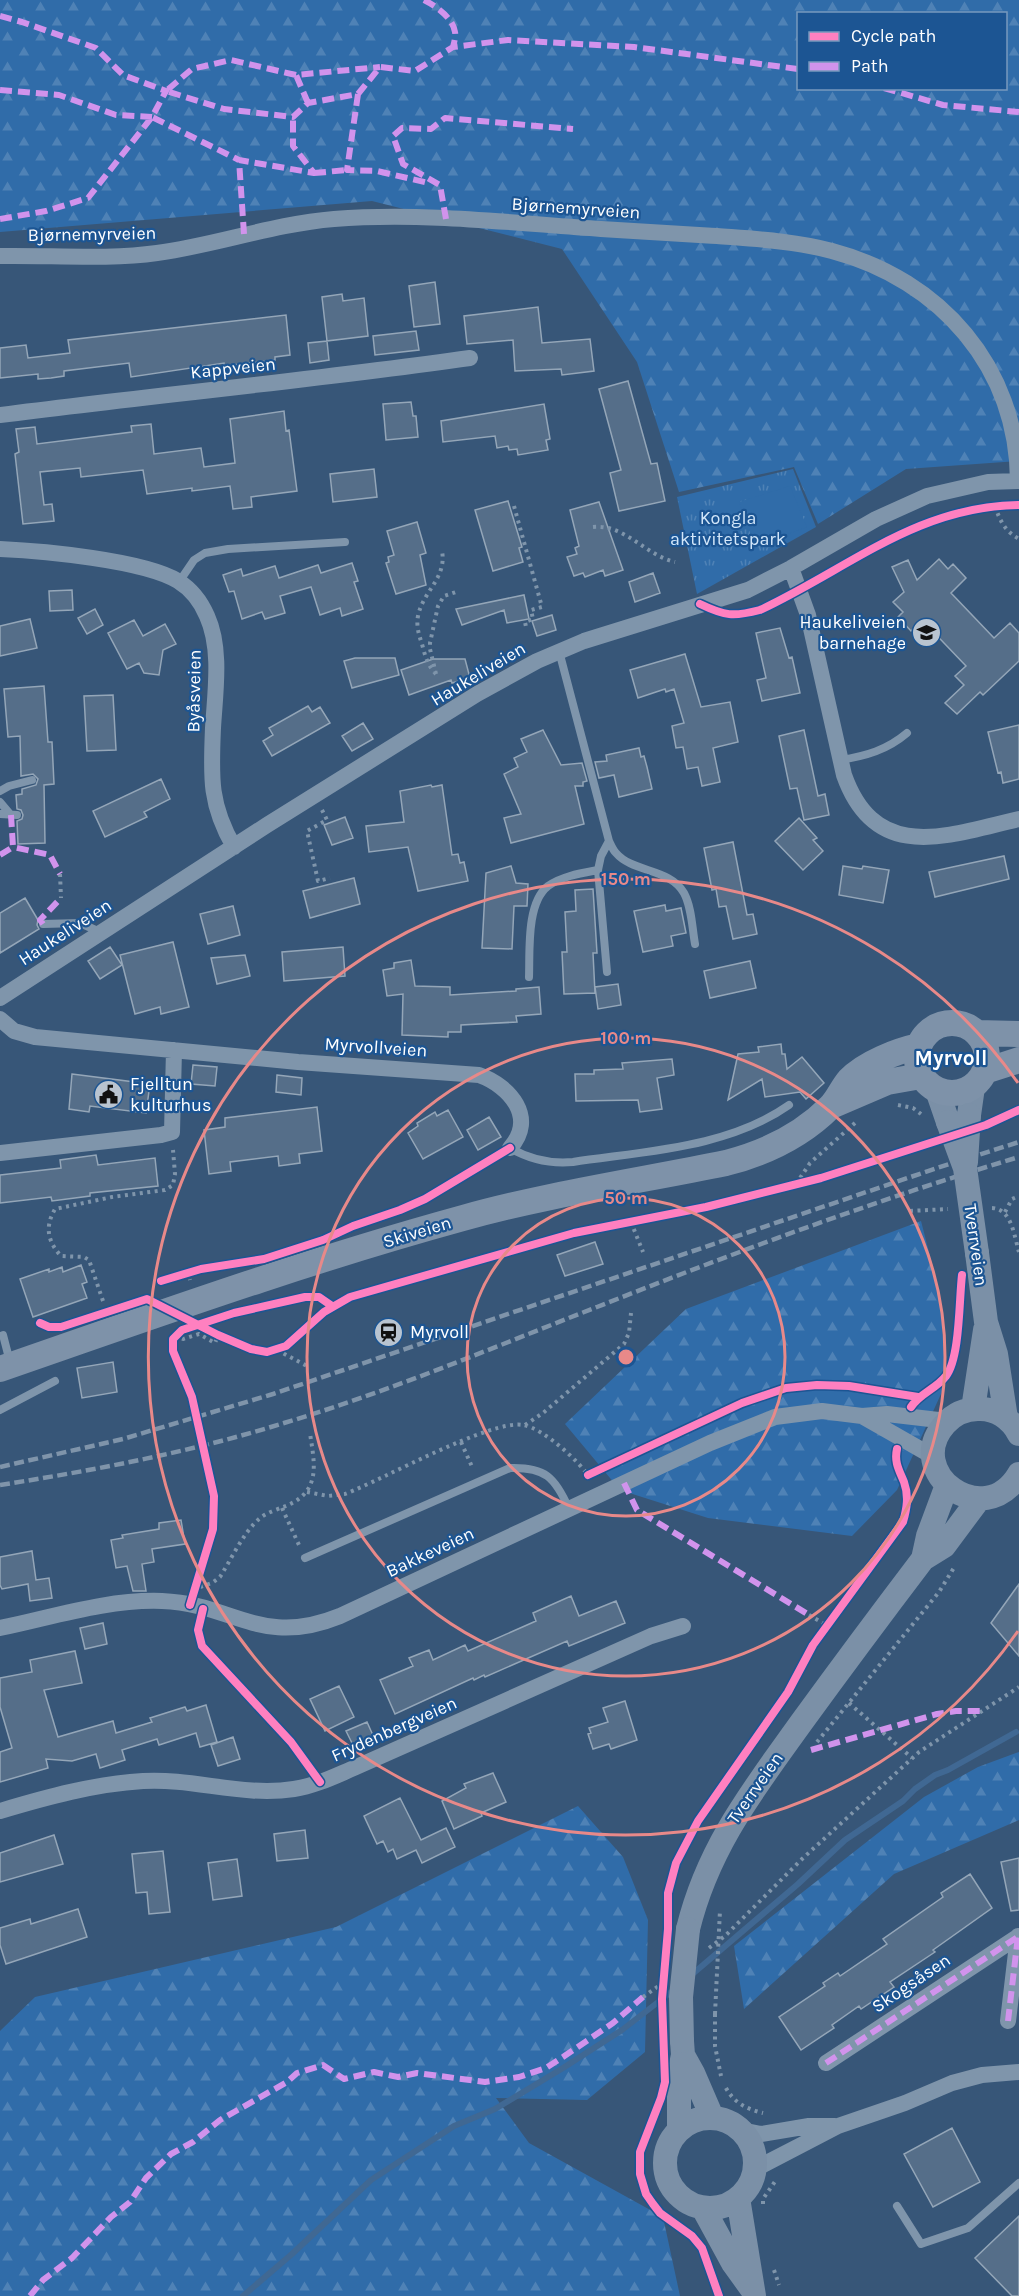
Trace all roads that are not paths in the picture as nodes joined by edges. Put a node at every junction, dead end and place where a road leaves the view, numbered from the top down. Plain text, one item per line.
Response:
1 (0, 255) edge
2 (470, 358) dead end
3 (0, 415) edge
4 (1018, 481) edge
5 (345, 542) dead end
6 (0, 549) edge
7 (791, 568) junction
8 (179, 582) junction
9 (559, 650) junction
10 (907, 733) dead end
11 (840, 760) junction
12 (32, 780) dead end
13 (0, 791) edge
14 (0, 802) edge
15 (0, 814) edge
16 (1019, 819) edge
17 (609, 841) junction
18 (234, 847) junction
19 (598, 870) junction
20 (43, 924) dead end
21 (100, 932) junction
22 (695, 944) dead end
23 (607, 972) dead end
24 (529, 977) dead end
25 (0, 998) edge
26 (0, 1019) edge
27 (977, 1033) junction
28 (1019, 1034) edge
29 (919, 1046) junction
30 (174, 1050) junction
31 (1019, 1060) edge
32 (979, 1079) junction
33 (929, 1083) junction
34 (789, 1105) dead end
35 (831, 1106) junction
36 (510, 1148) joint
37 (0, 1153) edge
38 (965, 1168) junction
39 (986, 1322) junction
40 (3, 1335) dead end
41 (6, 1367) edge
42 (55, 1382) dead end
43 (973, 1409) junction
44 (0, 1410) edge
45 (862, 1416) junction
46 (947, 1421) junction
47 (1015, 1427) edge
48 (934, 1457) junction
49 (1019, 1474) edge
50 (947, 1485) junction
51 (979, 1499) junction
52 (569, 1509) junction
53 (305, 1558) road end
54 (923, 1559) junction
55 (682, 1626) dead end
56 (0, 1628) edge
57 (0, 1811) edge
58 (1019, 1936) edge
59 (1008, 2021) dead end
60 (683, 2055) junction
61 (826, 2063) dead end
62 (1019, 2072) edge
63 (712, 2117) junction
64 (838, 2126) junction
65 (679, 2129) junction
66 (741, 2130) junction
67 (755, 2169) junction
68 (1018, 2186) edge
69 (738, 2198) junction
70 (897, 2206) dead end
71 (703, 2208) junction
72 (752, 2292) edge

1 - 4 street, Bjørnemyrveien
2 - 3 street, Kappveien
4 - 7 street, Haukeliveien
5 - 8 lane
6 - 8 street, Byåsveien
7 - 9 street, Haukeliveien
7 - 11 street
8 - 18 street, Byåsveien
9 - 17 lane
9 - 18 street, Haukeliveien
10 - 11 lane
11 - 16 street
12 - 13 lane
14 - 15 lane
17 - 19 lane
17 - 22 lane
18 - 21 street, Haukeliveien
19 - 23 lane
19 - 24 lane
20 - 21 lane
21 - 25 street, Haukeliveien
26 - 30 street, Myrvollveien
27 - 28 main road
27 - 29 main road
27 - 32 main road
29 - 33 main road
29 - 35 main road, Skiveien
30 - 36 street, Myrvollveien
30 - 37 street
31 - 32 main road
32 - 33 main road
32 - 38 main road, Tverrveien, bridge
33 - 35 main road, Skiveien
33 - 38 main road, Tverrveien, bridge
34 - 36 lane
35 - 41 main road, Skiveien
38 - 39 main road, Tverrveien, bridge
39 - 43 main road, Tverrveien
39 - 47 main road, Tverrveien
40 - 41 lane
42 - 44 lane
43 - 46 main road
43 - 47 main road, Tverrveien
45 - 46 street, Bakkeveien
45 - 48 street, Bakkeveien
45 - 52 street, Bakkeveien
46 - 48 main road
48 - 50 main road
49 - 51 main road
50 - 51 main road
50 - 54 main road, Tverrveien
51 - 54 main road, Tverrveien
52 - 53 lane
52 - 56 street, Bakkeveien
54 - 60 main road, Tverrveien, bridge
55 - 57 street, Frydenbergveien
58 - 59 street, Skogsåsen
58 - 61 street, Skogsåsen
60 - 63 main road, Tverrveien
60 - 65 main road, Tverrveien
62 - 64 street
63 - 65 main road
63 - 66 main road
64 - 66 street
64 - 67 street
65 - 71 main road, Tverrveien
66 - 67 main road
67 - 69 main road
68 - 70 lane
69 - 71 main road
69 - 72 main road
71 - 72 main road

